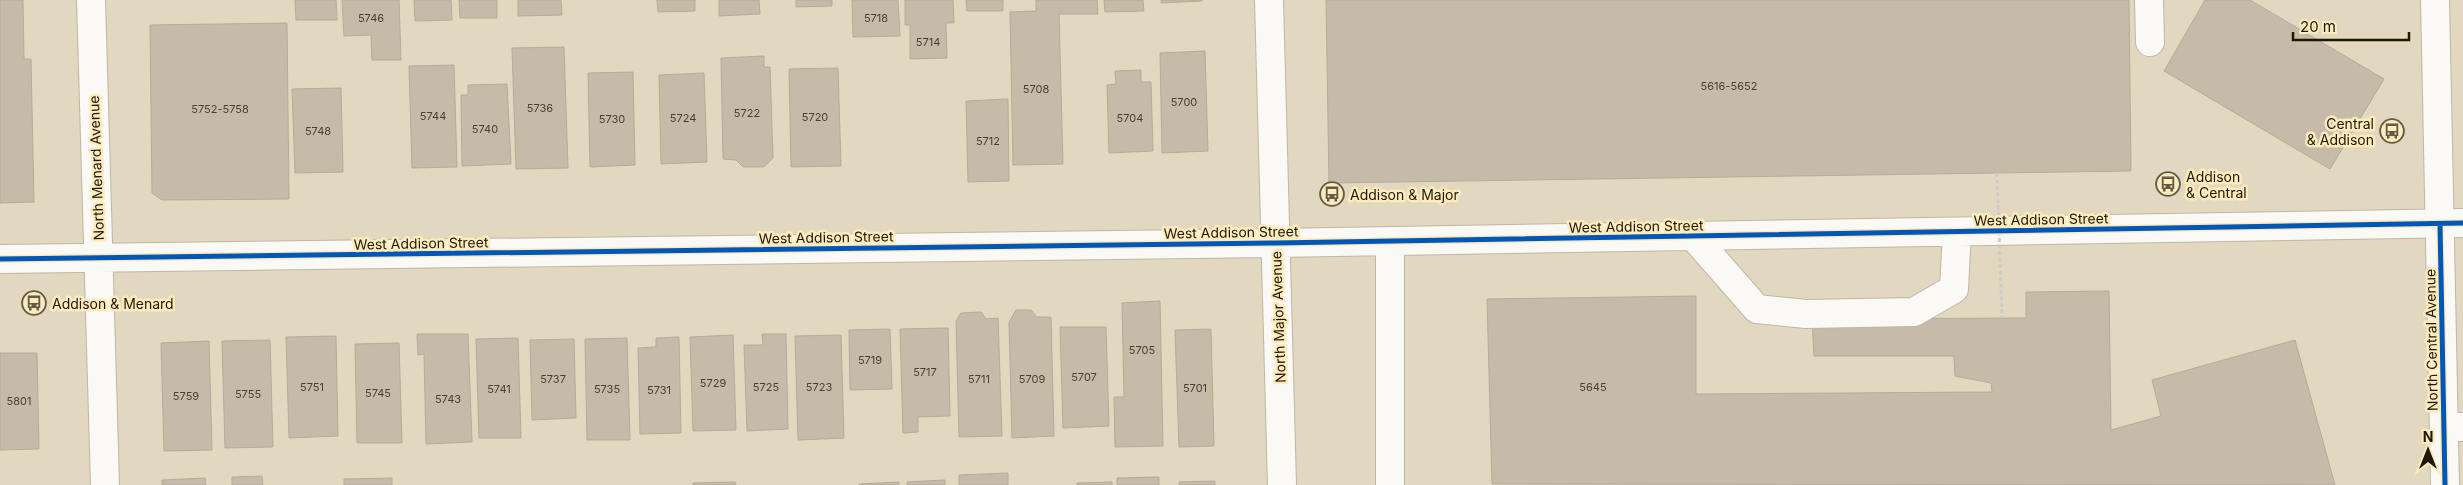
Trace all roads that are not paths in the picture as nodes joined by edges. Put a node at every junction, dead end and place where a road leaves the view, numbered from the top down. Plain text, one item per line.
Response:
1 (91, 0) edge
2 (1269, 0) edge
3 (2149, 0) edge
4 (2435, 0) edge
5 (2150, 42) dead end
6 (2451, 224) edge
7 (1957, 232) junction
8 (1693, 236) junction
9 (1390, 241) junction
10 (1276, 243) junction
11 (99, 258) junction
12 (0, 260) edge
13 (2453, 427) edge
14 (105, 485) edge
15 (1282, 485) edge
16 (1390, 485) edge
17 (2445, 485) edge

1 - 11 street, North Menard Avenue
2 - 10 street, North Major Avenue
3 - 5 street
4 - 6 street, North Central Avenue
6 - 7 street, West Addison Street
6 - 13 street, North Central Avenue
7 - 8 street, West Addison Street
7 - 8 street
8 - 9 street, West Addison Street
9 - 10 street, West Addison Street
9 - 16 street
10 - 11 street, West Addison Street
10 - 15 street, North Major Avenue
11 - 12 street, West Addison Street
11 - 14 street, North Menard Avenue
13 - 17 street, North Central Avenue

